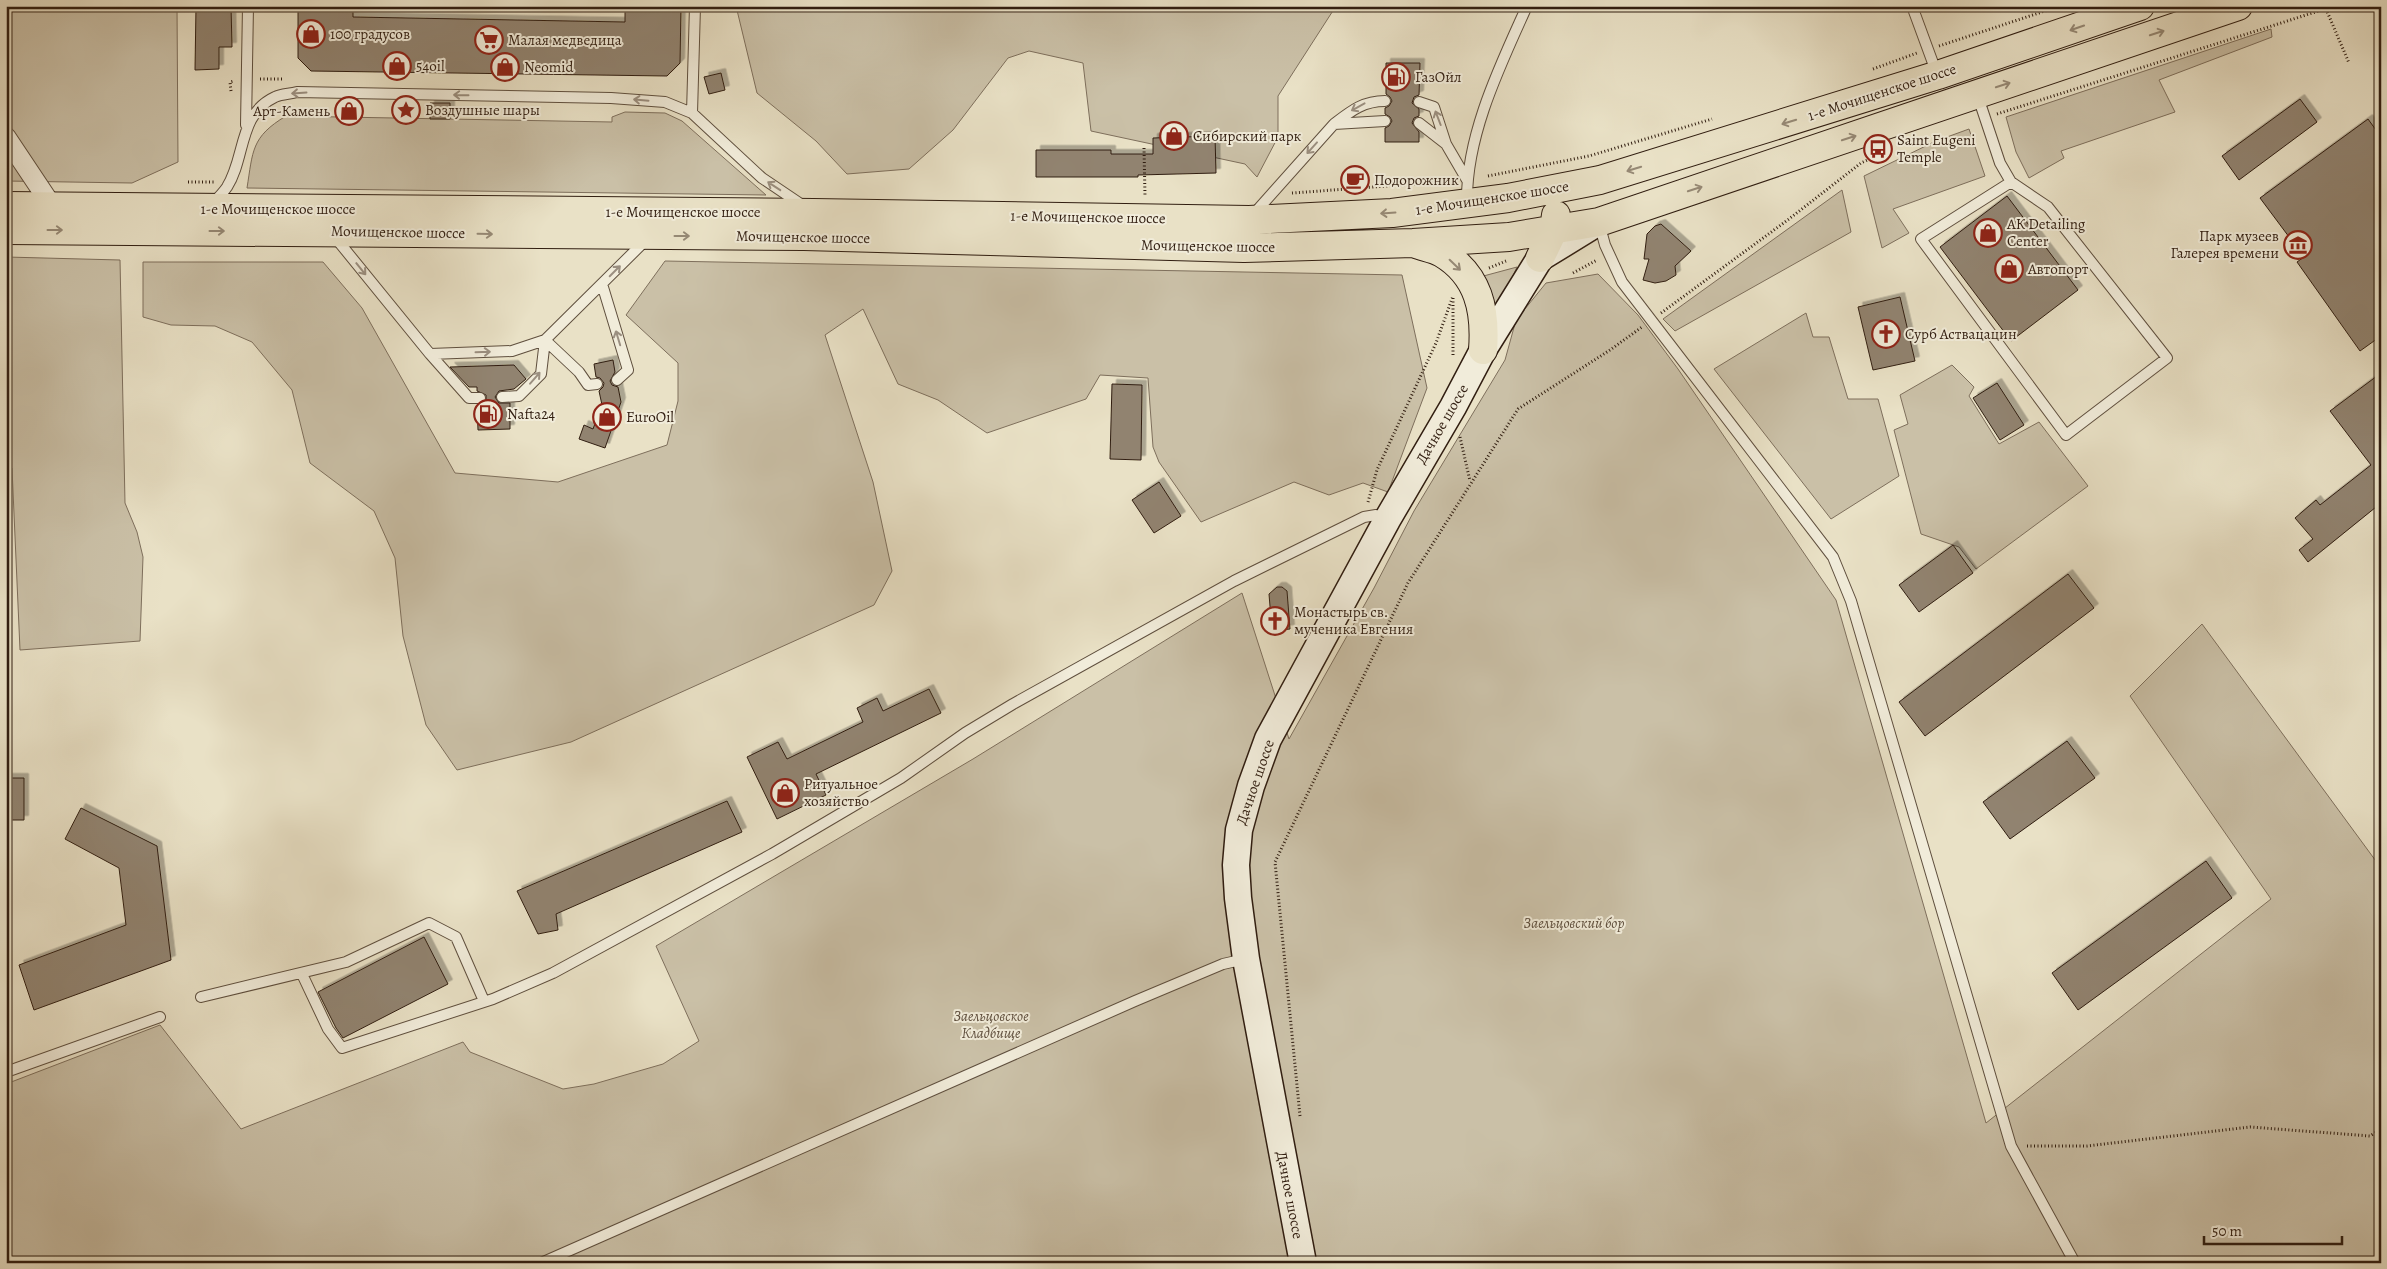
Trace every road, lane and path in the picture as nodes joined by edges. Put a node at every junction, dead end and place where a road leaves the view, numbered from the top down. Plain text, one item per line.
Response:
1 (248, 6) edge
2 (695, 6) edge
3 (1527, 6) edge
4 (1912, 6) edge
5 (2060, 6) edge
6 (2140, 6) edge
7 (2238, 6) edge
8 (2334, 6) edge
9 (2326, 9) junction
10 (1928, 50) junction
11 (2349, 63) dead end
12 (1866, 72) dead end
13 (1938, 75) junction
14 (1386, 101) dead end
15 (1419, 102) dead end
16 (1980, 105) junction
17 (692, 113) junction
18 (1718, 117) dead end
19 (1385, 121) dead end
20 (1419, 123) dead end
21 (1334, 124) junction
22 (246, 126) junction
23 (6, 137) edge
24 (1446, 144) junction
25 (1895, 147) dead end
26 (1144, 148) dead end
27 (2011, 182) junction
28 (1561, 189) junction
29 (1467, 192) junction
30 (1145, 201) dead end
31 (6, 206) edge
32 (52, 206) junction
33 (209, 208) junction
34 (814, 213) junction
35 (1249, 220) junction
36 (1599, 222) junction
37 (1554, 229) junction
38 (6, 230) edge
39 (330, 232) junction
40 (651, 236) junction
41 (1412, 243) junction
42 (1609, 254) junction
43 (1540, 258) junction
44 (1511, 260) dead end
45 (1573, 273) dead end
46 (1468, 278) junction
47 (602, 284) junction
48 (1651, 321) junction
49 (545, 340) junction
50 (1483, 350) junction
51 (430, 354) junction
52 (617, 380) dead end
53 (597, 384) dead end
54 (502, 397) dead end
55 (480, 398) dead end
56 (1375, 519) junction
57 (1246, 959) junction
58 (302, 974) junction
59 (201, 997) dead end
60 (484, 1001) junction
61 (160, 1017) dead end
62 (6, 1072) edge
63 (1300, 1121) dead end
64 (2381, 1129) edge
65 (2011, 1146) junction
66 (541, 1263) edge
67 (1302, 1263) edge
68 (2075, 1263) edge

1 - 22 lane
2 - 17 lane
3 - 29 lane
4 - 10 lane
5 - 10 path
6 -> 13 main road, 1-е Мочищенское шоссе
16 -> 7 main road, 1-е Мочищенское шоссе
8 - 9 path
9 - 11 path
9 - 16 path
10 - 12 path
10 - 13 lane
13 -> 28 main road, 1-е Мочищенское шоссе
14 -> 21 lane
24 -> 15 lane
16 - 27 lane
36 -> 16 main road, 1-е Мочищенское шоссе
17 -> 22 lane
34 -> 17 lane
18 - 29 path
19 - 21 lane
20 - 24 lane
21 -> 35 lane
22 - 33 lane
23 - 32 street
24 - 29 lane
25 - 48 path
26 - 30 path
27 - 27 lane
28 - 29 main road, 1-е Мочищенское шоссе
28 - 37 main road
29 -> 35 main road, 1-е Мочищенское шоссе
31 - 32 main road, 1-е Мочищенское шоссе
32 - 33 main road, 1-е Мочищенское шоссе
33 - 34 main road, 1-е Мочищенское шоссе
34 - 35 main road, 1-е Мочищенское шоссе
36 - 37 main road, Мочищенское шоссе
36 - 42 lane
36 - 43 street
37 - 41 main road, Мочищенское шоссе
37 - 43 main road
38 -> 39 main road, Мочищенское шоссе
39 -> 40 main road, Мочищенское шоссе
39 -> 51 lane
40 -> 41 main road, Мочищенское шоссе
47 -> 40 lane
41 -> 46 main road
42 - 45 path
42 - 48 lane
43 - 50 street, Дачное шоссе
44 - 46 path
46 - 50 main road
46 - 56 path
47 - 49 lane
52 -> 47 lane
48 - 63 path
48 - 65 lane
51 -> 49 lane
49 - 53 lane
54 -> 49 lane
50 - 56 street, Дачное шоссе
51 - 55 lane
56 - 57 street, Дачное шоссе
56 - 60 lane
57 - 66 lane
57 - 67 street, Дачное шоссе
58 - 59 lane
58 - 60 lane
58 - 60 lane
61 - 62 lane
64 - 65 path
65 - 68 lane

